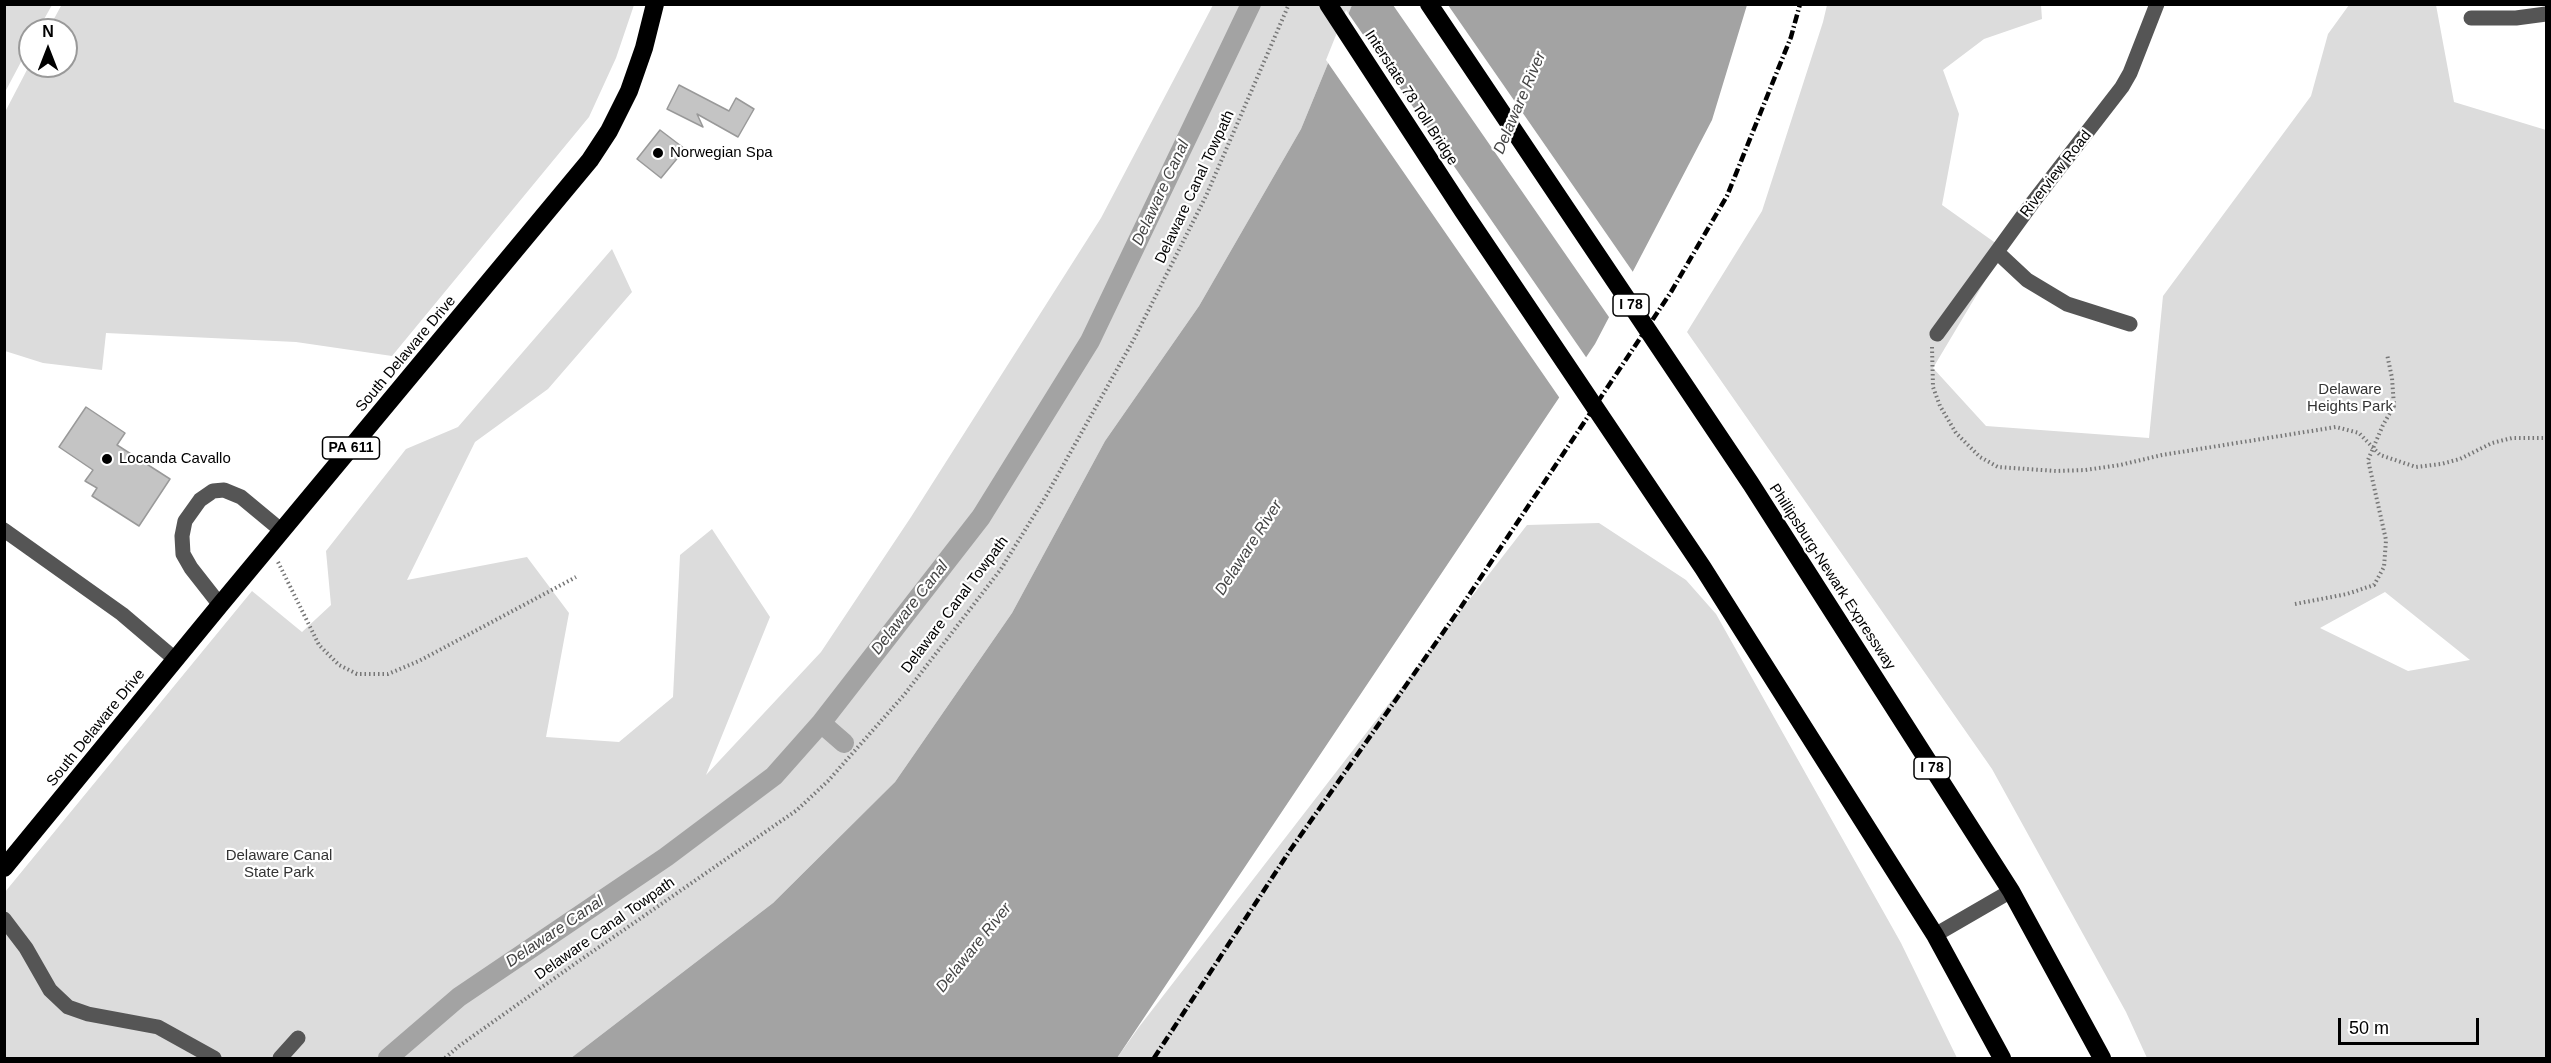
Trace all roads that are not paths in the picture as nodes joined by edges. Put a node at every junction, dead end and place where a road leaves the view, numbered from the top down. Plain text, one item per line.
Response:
1 (655, 4) edge
2 (1328, 4) edge
3 (1429, 4) edge
4 (2157, 4) edge
5 (2547, 14) edge
6 (2470, 18) dead end
7 (1997, 252) junction
8 (2130, 324) dead end
9 (1937, 334) road end
10 (4, 530) edge
11 (276, 538) junction
12 (220, 605) junction
13 (176, 660) junction
14 (4, 868) edge
15 (2011, 891) junction
16 (4, 919) edge
17 (1935, 935) junction
18 (298, 1038) dead end
19 (214, 1059) edge
20 (280, 1059) edge
21 (2002, 1059) edge
22 (2102, 1059) edge

1 - 11 highway, South Delaware Drive / PA 611
2 - 17 highway, Interstate 78 Toll Bridge
3 - 15 highway, Phillipsburg-Newark Expressway / I 78
4 - 7 street, Riverview Road
5 - 6 street
7 - 8 street
7 - 9 street, Riverview Road
10 - 13 street
11 - 12 highway, South Delaware Drive / PA 611
11 - 12 street
12 - 13 highway, South Delaware Drive / PA 611
13 - 14 highway, South Delaware Drive / PA 611
15 - 17 street
15 - 22 highway, Phillipsburg-Newark Expressway / I 78
16 - 19 street
17 - 21 highway
18 - 20 street

